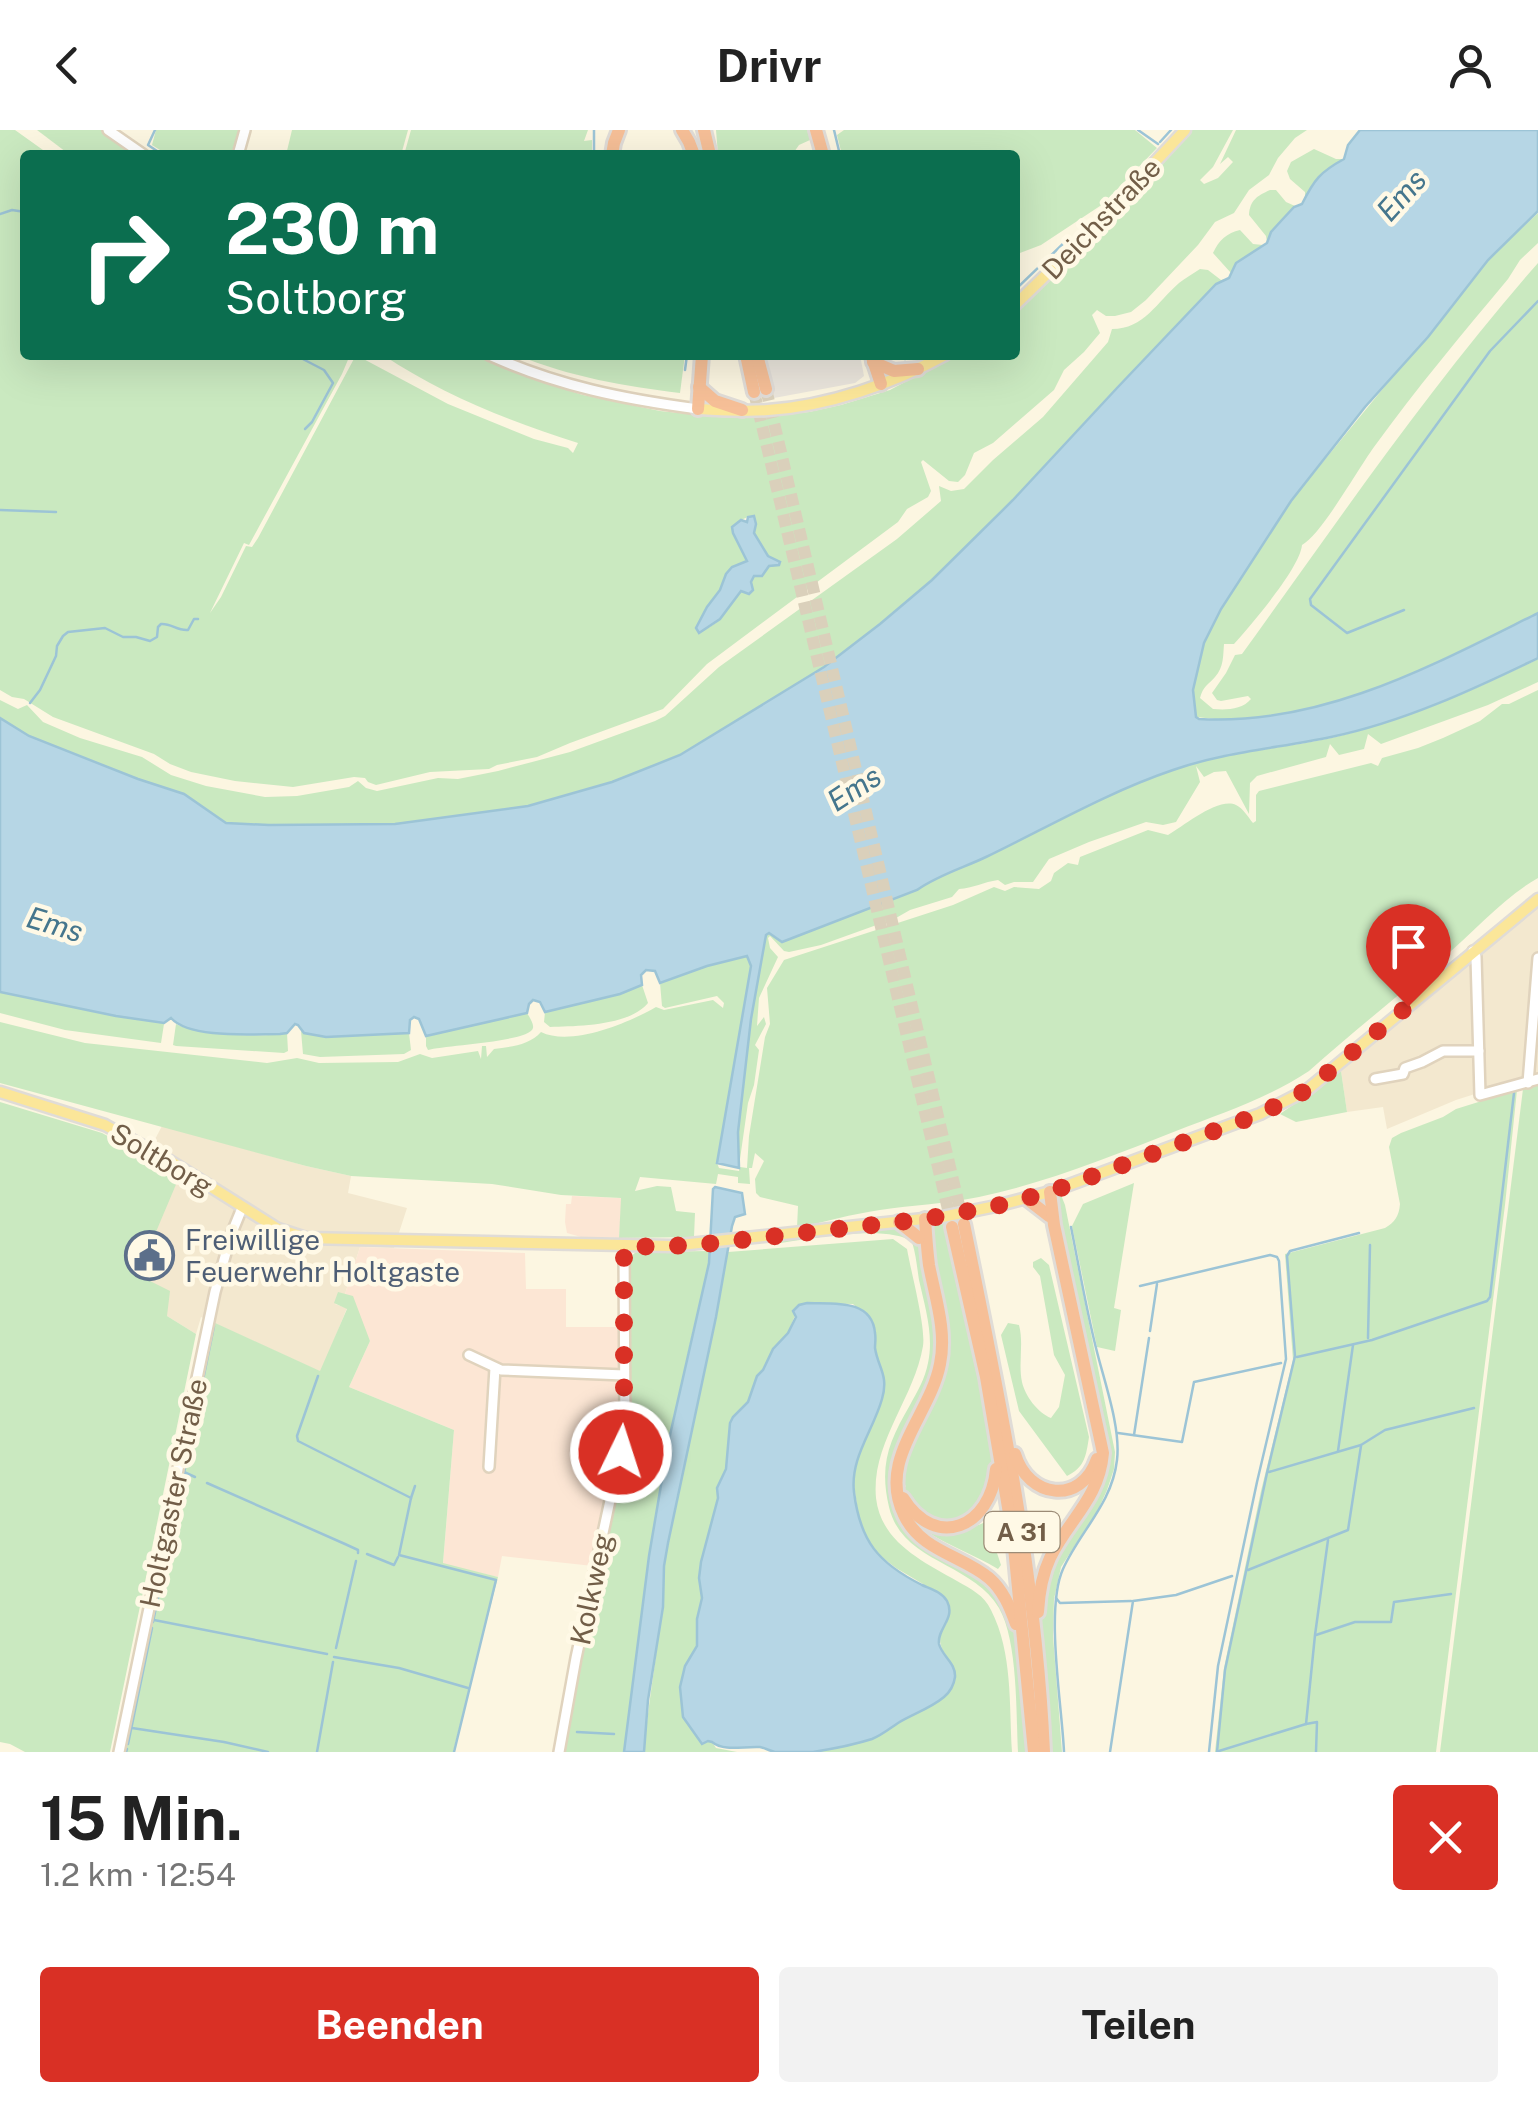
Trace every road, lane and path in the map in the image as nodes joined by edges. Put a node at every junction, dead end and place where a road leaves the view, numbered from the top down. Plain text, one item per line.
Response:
1 (108, 130) edge
2 (1185, 130) edge
3 (137, 150) edge
4 (1020, 300) edge
5 (501, 360) edge
6 (702, 360) edge
7 (748, 360) edge
8 (757, 360) edge
9 (872, 360) edge
10 (874, 360) edge
11 (935, 360) edge
12 (918, 369) junction
13 (880, 384) junction
14 (699, 387) junction
15 (698, 409) junction
16 (742, 410) junction
17 (1538, 898) edge
18 (1474, 951) junction
19 (1538, 958) edge
20 (1534, 1048) edge
21 (1478, 1052) junction
22 (1375, 1078) dead end
23 (1533, 1081) edge
24 (0, 1092) edge
25 (1047, 1193) junction
26 (1027, 1199) junction
27 (246, 1210) junction
28 (922, 1219) junction
29 (1052, 1221) junction
30 (899, 1222) junction
31 (958, 1225) tunnel mouth
32 (919, 1238) junction
33 (624, 1247) junction
34 (928, 1260) junction
35 (469, 1354) dead end
36 (496, 1368) junction
37 (624, 1375) junction
38 (998, 1414) junction
39 (1100, 1432) junction
40 (490, 1467) dead end
41 (896, 1483) junction
42 (1036, 1649) junction
43 (1027, 1670) junction
44 (120, 1752) edge
45 (559, 1752) edge
46 (1034, 1752) edge
47 (1044, 1752) edge

1 - 3 street
2 - 4 main road, Deichstraße
5 - 15 street
6 - 14 highway
7 - 8 highway
9 - 13 highway
10 - 12 highway
11 - 12 main road
12 - 13 main road
13 - 16 main road
14 - 15 highway
14 - 16 highway
15 - 16 main road
17 - 18 main road, Soltborg
18 - 21 street
18 - 25 main road, Soltborg
19 - 20 street
20 - 23 street
21 - 22 street
21 - 23 street
24 - 27 main road, Soltborg
25 - 26 main road, Soltborg
25 - 29 highway
26 - 28 main road, Soltborg
26 - 29 highway
27 - 33 main road, Soltborg
27 - 44 street, Holtgaster Straße
28 - 30 main road, Soltborg
28 - 32 highway
28 - 34 highway
29 - 39 highway
30 - 32 highway
30 - 33 main road, Soltborg
31 - 38 highway, A 31
32 - 34 highway
33 - 37 street, Kolkweg
34 - 41 highway
35 - 36 street
36 - 37 street
36 - 40 street
37 - 45 street, Kolkweg
38 - 39 highway
38 - 41 highway
38 - 42 highway, A 31
38 - 43 highway, A 31
39 - 42 highway
41 - 43 highway
42 - 47 highway, A 31
43 - 46 highway, A 31

